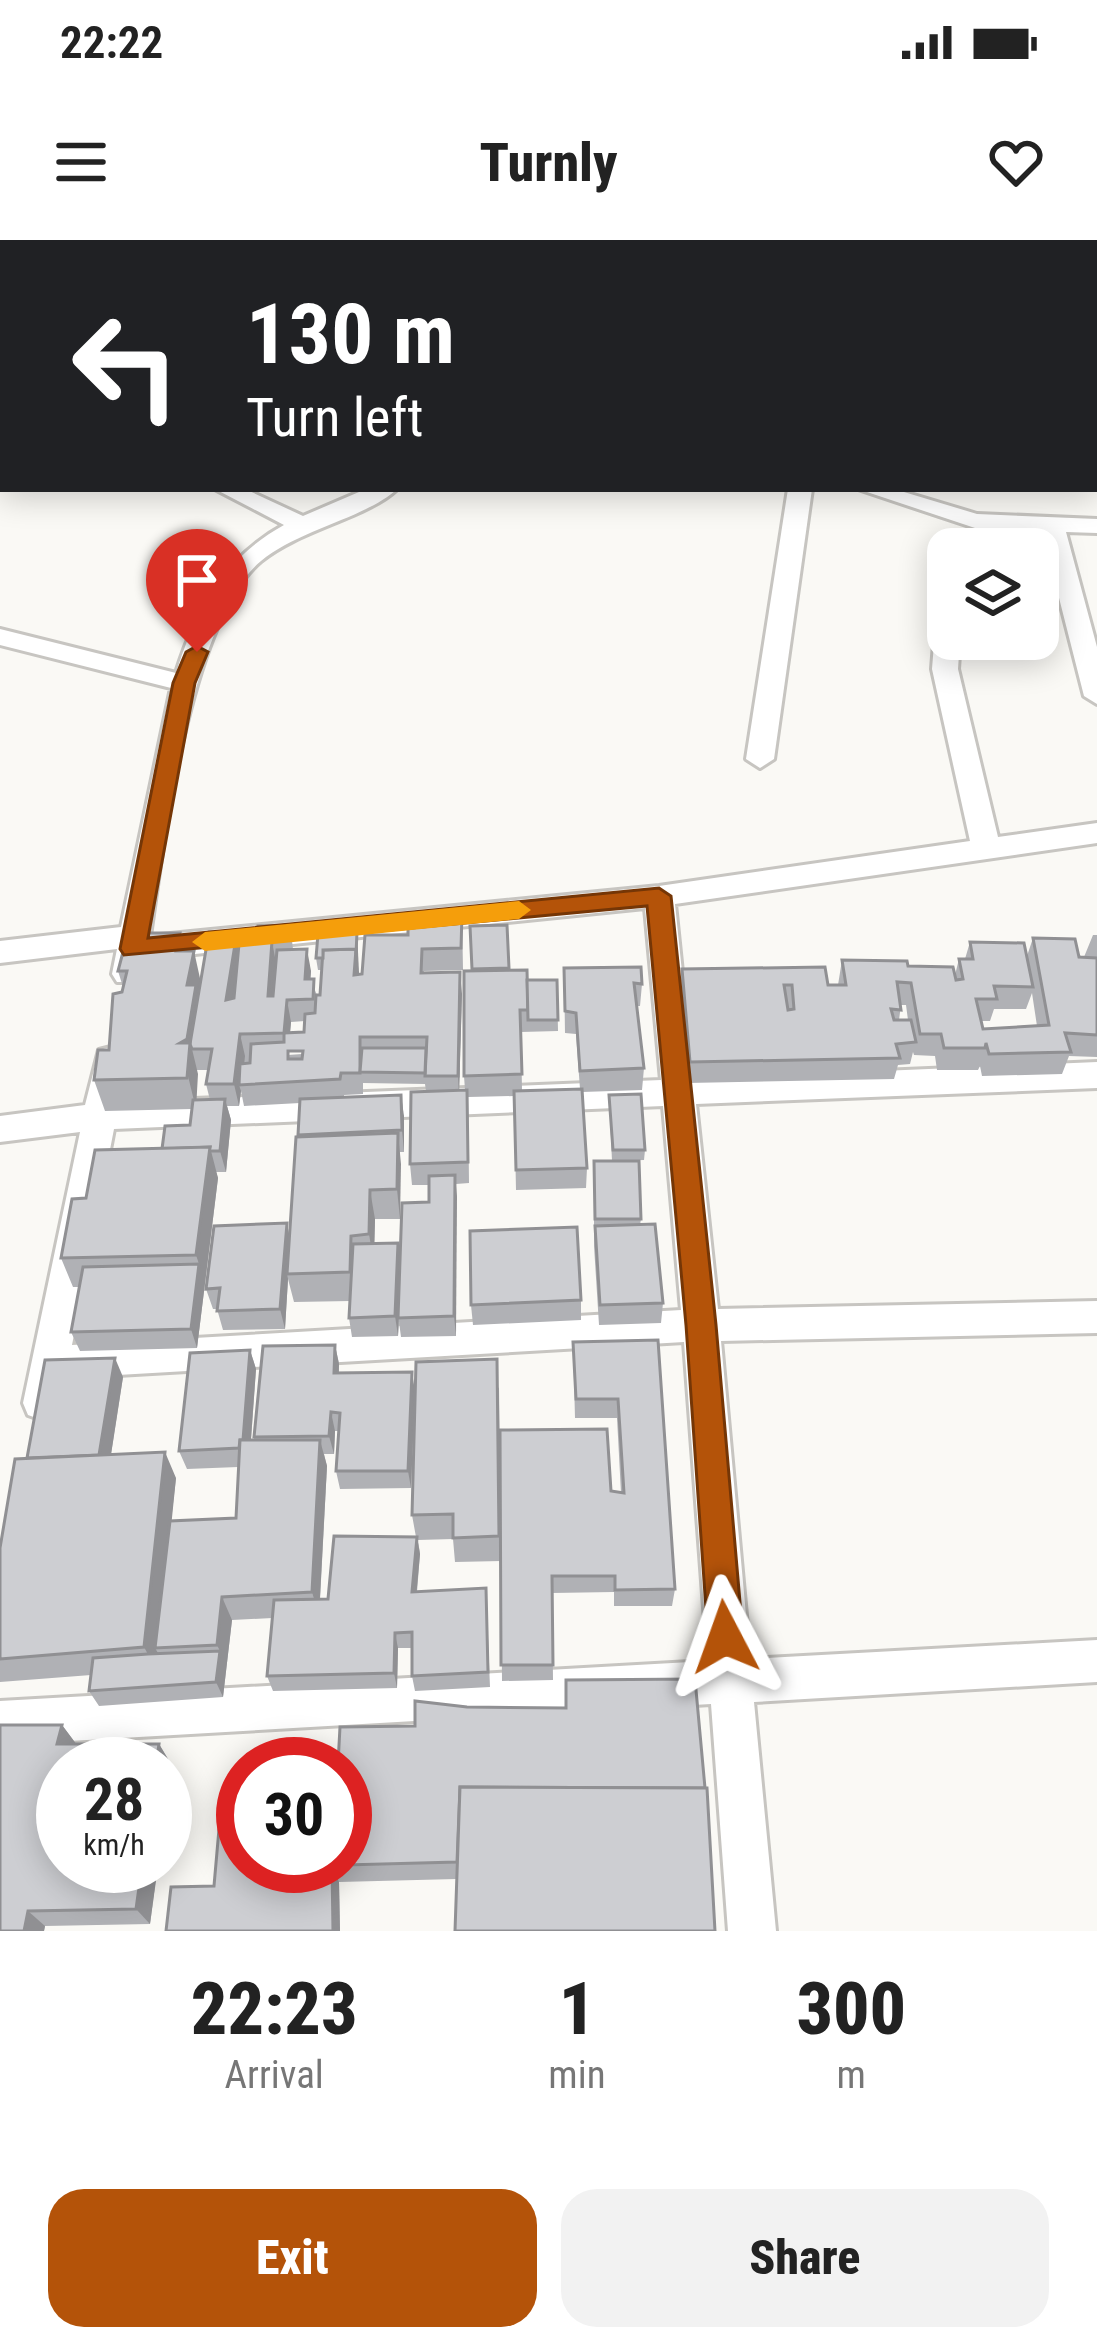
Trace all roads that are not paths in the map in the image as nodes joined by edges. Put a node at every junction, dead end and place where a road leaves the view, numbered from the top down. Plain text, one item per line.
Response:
1 (233, 492) edge
2 (379, 492) edge
3 (800, 492) edge
4 (880, 492) edge
5 (975, 521) junction
6 (1052, 525) junction
7 (1097, 526) edge
8 (307, 527) junction
9 (975, 528) edge
10 (0, 637) edge
11 (946, 660) edge
12 (184, 683) junction
13 (1097, 697) edge
14 (760, 759) dead end
15 (1097, 833) edge
16 (986, 849) junction
17 (659, 896) junction
18 (134, 942) junction
19 (0, 952) edge
20 (1097, 1075) edge
21 (680, 1093) junction
22 (99, 1116) junction
23 (0, 1129) edge
24 (1097, 1317) edge
25 (701, 1325) junction
26 (50, 1363) junction
27 (36, 1431) edge
28 (1097, 1661) edge
29 (729, 1682) junction
30 (0, 1723) edge
31 (752, 1931) edge

1 - 8 street
2 - 8 street
3 - 14 street
4 - 5 street
5 - 6 street
5 - 9 street
6 - 7 street
6 - 13 street
8 - 12 street
10 - 12 street
11 - 16 street
12 - 18 street
15 - 16 street
16 - 17 street
17 - 18 street
17 - 21 street
18 - 19 street
18 - 22 street
20 - 21 street
21 - 22 street
21 - 25 street
22 - 23 street
22 - 26 street
24 - 25 street
25 - 26 street
25 - 29 street
26 - 27 street
28 - 29 street
29 - 30 street
29 - 31 street

